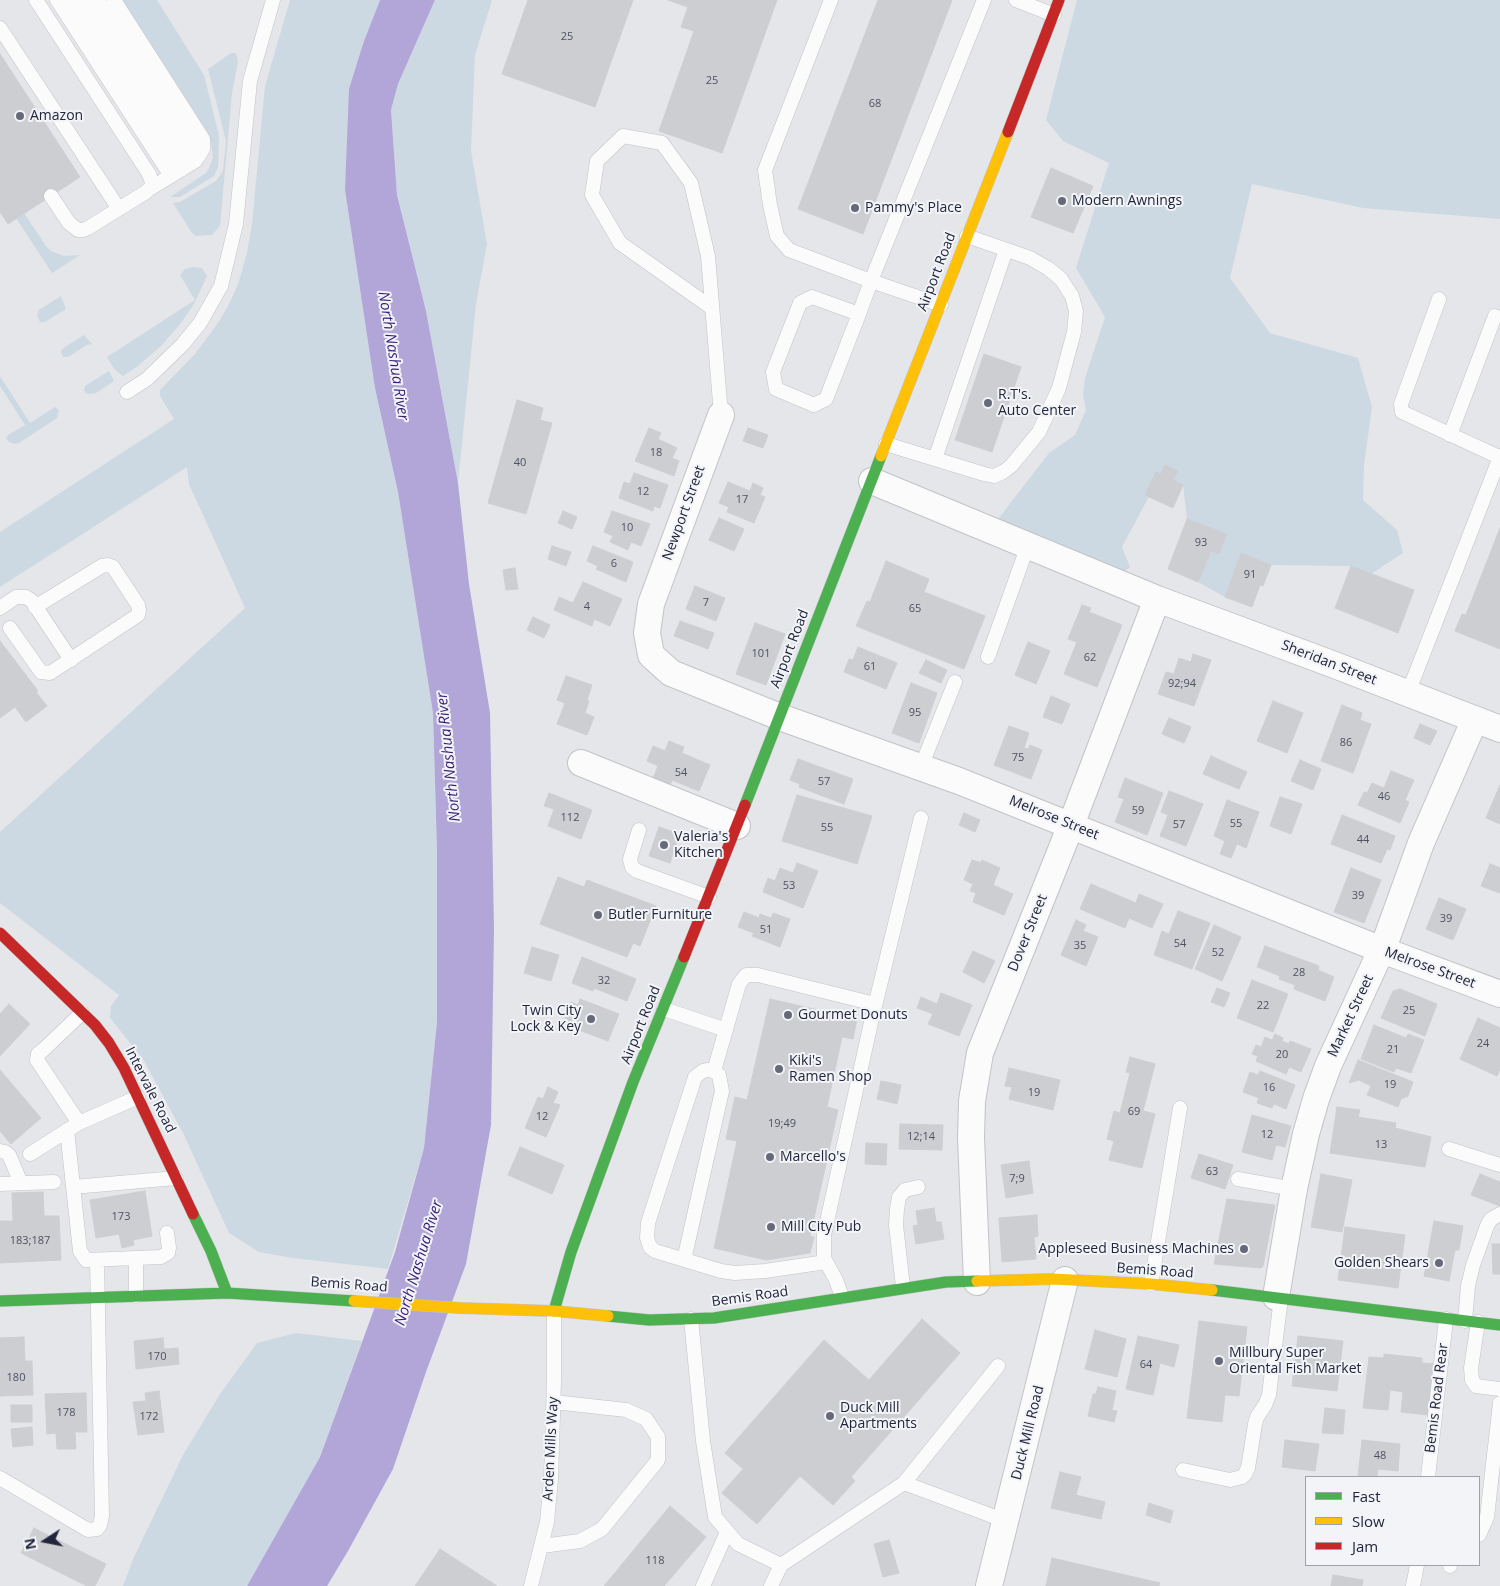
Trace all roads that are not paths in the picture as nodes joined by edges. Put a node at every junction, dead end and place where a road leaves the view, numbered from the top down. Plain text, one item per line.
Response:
1 (36, 0) edge
2 (57, 0) edge
3 (71, 0) edge
4 (84, 0) edge
5 (98, 0) edge
6 (114, 0) edge
7 (273, 0) edge
8 (831, 0) edge
9 (984, 0) edge
10 (1016, 0) edge
11 (1060, 0) edge
12 (1054, 15) junction
13 (0, 28) edge
14 (186, 167) junction
15 (151, 188) junction
16 (51, 196) dead end
17 (119, 209) junction
18 (967, 236) junction
19 (1006, 250) junction
20 (871, 281) junction
21 (1439, 299) dead end
22 (940, 305) junction
23 (712, 308) junction
24 (859, 314) junction
25 (1496, 316) dead end
26 (127, 392) dead end
27 (721, 415) joint
28 (1450, 435) junction
29 (886, 444) junction
30 (1500, 457) edge
31 (935, 459) junction
32 (872, 481) junction
33 (1028, 545) junction
34 (1158, 599) junction
35 (35, 606) junction
36 (0, 608) edge
37 (650, 612) joint
38 (10, 628) dead end
39 (988, 657) dead end
40 (71, 660) junction
41 (955, 682) dead end
42 (1408, 693) junction
43 (780, 717) junction
44 (1475, 719) junction
45 (1500, 729) edge
46 (581, 763) dead end
47 (921, 767) junction
48 (922, 818) dead end
49 (1071, 825) junction
50 (737, 826) junction
51 (639, 830) dead end
52 (709, 897) junction
53 (0, 933) edge
54 (1382, 950) junction
55 (1500, 991) edge
56 (875, 1004) junction
57 (664, 1009) junction
58 (82, 1013) junction
59 (726, 1030) junction
60 (714, 1071) junction
61 (138, 1096) junction
62 (1180, 1108) dead end
63 (73, 1126) junction
64 (1449, 1149) dead end
65 (0, 1151) edge
66 (30, 1154) dead end
67 (1500, 1164) edge
68 (176, 1178) junction
69 (1238, 1179) dead end
70 (54, 1182) dead end
71 (0, 1184) edge
72 (21, 1184) junction
73 (73, 1186) junction
74 (918, 1188) dead end
75 (1294, 1189) junction
76 (1500, 1214) edge
77 (167, 1233) dead end
78 (136, 1258) junction
79 (97, 1260) junction
80 (684, 1260) junction
81 (826, 1262) junction
82 (1065, 1280) junction
83 (977, 1282) junction
84 (1150, 1284) junction
85 (903, 1287) junction
86 (227, 1293) junction
87 (136, 1296) junction
88 (842, 1297) junction
89 (1278, 1297) junction
90 (98, 1298) junction
91 (0, 1302) edge
92 (554, 1311) junction
93 (691, 1318) junction
94 (1446, 1319) junction
95 (1471, 1321) junction
96 (1500, 1326) edge
97 (998, 1366) dead end
98 (1500, 1390) edge
99 (554, 1402) junction
100 (1500, 1403) edge
101 (1183, 1470) dead end
102 (1428, 1476) edge
103 (0, 1478) edge
104 (904, 1483) junction
105 (1006, 1521) junction
106 (727, 1532) junction
107 (1480, 1532) edge
108 (542, 1546) junction
109 (781, 1565) junction
110 (1417, 1566) edge
111 (531, 1586) edge
112 (703, 1586) edge
113 (771, 1586) edge
114 (990, 1586) edge
115 (1413, 1586) edge

1 - 15 lane
2 - 14 lane
3 - 14 lane
4 - 14 lane
5 - 14 lane
6 - 14 lane
7 - 26 lane
8 - 20 lane
9 - 20 lane
10 - 12 lane
11 - 12 main road, Airport Road
12 - 18 main road, Airport Road
13 - 17 lane
14 - 15 lane
15 - 17 lane
16 - 17 lane
18 - 19 lane
18 - 22 main road, Airport Road
19 - 31 lane
19 - 31 lane
20 - 22 lane
20 - 24 lane
21 - 28 lane
22 - 29 main road, Airport Road
23 - 23 lane
23 - 27 lane
24 - 24 lane
25 - 28 lane
27 - 37 street, Newport Street
28 - 30 lane
29 - 31 lane
29 - 32 main road, Airport Road
30 - 42 lane
32 - 33 street, Sheridan Street
32 - 43 main road, Airport Road
33 - 34 street, Sheridan Street
33 - 39 lane
34 - 42 street, Sheridan Street
34 - 49 street, Dover Street
35 - 36 lane
35 - 40 lane
35 - 40 lane
37 - 43 street, Melrose Street
38 - 40 lane
41 - 47 lane
42 - 44 street, Sheridan Street
43 - 47 street, Melrose Street
43 - 50 main road, Airport Road
44 - 45 street, Sheridan Street
44 - 54 street, Market Street
46 - 50 street
47 - 49 street, Melrose Street
48 - 56 lane
49 - 54 street, Melrose Street
49 - 83 street, Dover Street
50 - 52 main road, Airport Road
51 - 52 lane
52 - 57 main road, Airport Road
53 - 58 main road, Intervale Road
54 - 55 street, Melrose Street
54 - 75 street, Market Street
56 - 59 lane
56 - 81 lane
57 - 59 lane
57 - 92 main road, Airport Road
58 - 61 main road, Intervale Road
58 - 63 lane
59 - 60 lane
60 - 80 lane
60 - 80 lane
61 - 63 lane
61 - 68 main road, Intervale Road
62 - 84 lane
63 - 66 lane
63 - 73 lane
64 - 67 lane
65 - 72 lane
68 - 73 lane
68 - 86 main road, Intervale Road
69 - 75 lane
70 - 72 lane
71 - 72 lane
73 - 79 lane
74 - 85 lane
75 - 89 street, Market Street
76 - 95 lane
77 - 78 lane
78 - 79 lane
78 - 87 lane
79 - 90 lane
80 - 81 lane
81 - 88 lane
82 - 83 main road, Bemis Road
82 - 84 main road, Bemis Road
82 - 105 street, Duck Mill Road
83 - 85 main road, Bemis Road
84 - 89 main road, Bemis Road
85 - 88 main road, Bemis Road
86 - 87 main road, Bemis Road
86 - 92 main road, Bemis Road
87 - 90 main road, Bemis Road
88 - 93 main road, Bemis Road
89 - 94 main road, Bemis Road
89 - 101 lane
90 - 91 main road, Bemis Road
90 - 103 lane
92 - 93 main road, Bemis Road
92 - 99 lane, Arden Mills Way
93 - 106 lane
94 - 95 main road, Bemis Road
94 - 102 lane, Bemis Road Rear
95 - 96 main road, Bemis Road
95 - 98 lane
97 - 104 lane
99 - 108 lane, Arden Mills Way
99 - 108 lane
100 - 107 lane
104 - 105 lane
104 - 109 lane
105 - 114 street, Duck Mill Road
106 - 109 lane
106 - 112 lane
108 - 111 lane, Arden Mills Way
109 - 113 lane
110 - 115 lane

